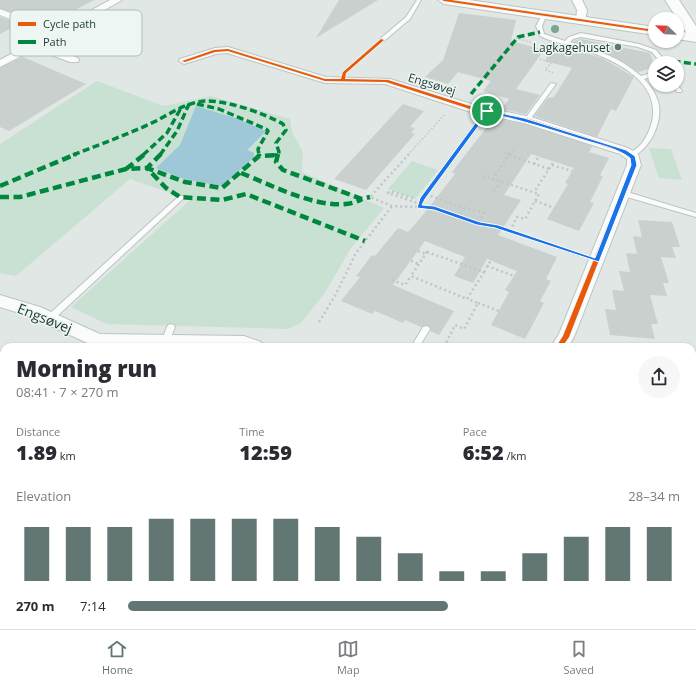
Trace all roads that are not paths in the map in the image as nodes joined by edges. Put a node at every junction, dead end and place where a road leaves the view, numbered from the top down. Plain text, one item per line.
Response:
1 (117, 0) edge
2 (419, 0) edge
3 (444, 0) edge
4 (577, 0) edge
5 (672, 0) edge
6 (99, 10) edge
7 (0, 12) edge
8 (545, 14) junction
9 (10, 16) edge
10 (581, 20) junction
11 (648, 30) edge
12 (684, 36) edge
13 (696, 38) edge
14 (382, 40) dead end
15 (566, 43) junction
16 (15, 56) edge
17 (64, 56) edge
18 (658, 56) edge
19 (74, 60) dead end
20 (184, 60) dead end
21 (0, 64) edge
22 (648, 76) edge
23 (640, 78) junction
24 (553, 84) road end
25 (527, 120) junction
26 (631, 155) junction
27 (622, 193) junction
28 (181, 198) dead end
29 (696, 215) edge
30 (0, 301) edge
31 (50, 318) junction
32 (171, 327) dead end
33 (426, 329) dead end
34 (165, 342) junction
35 (244, 343) edge
36 (417, 343) edge
37 (562, 343) edge

1 - 6 street
2 - 14 lane
3 - 8 street
4 - 10 street
5 - 13 main road
7 - 9 street
8 - 10 street
8 - 15 lane
10 - 11 street
12 - 13 street
15 - 18 lane
15 - 23 lane
16 - 21 street
17 - 19 street
20 - 25 street, Engsøvej
22 - 23 lane
23 - 26 lane
24 - 25 lane
25 - 26 street, Engsøvej
26 - 27 street
27 - 29 lane
27 - 37 street
28 - 31 lane
30 - 31 street, Engsøvej
31 - 34 street, Engsøvej
32 - 34 lane
33 - 36 lane
34 - 35 street, Engsøvej

